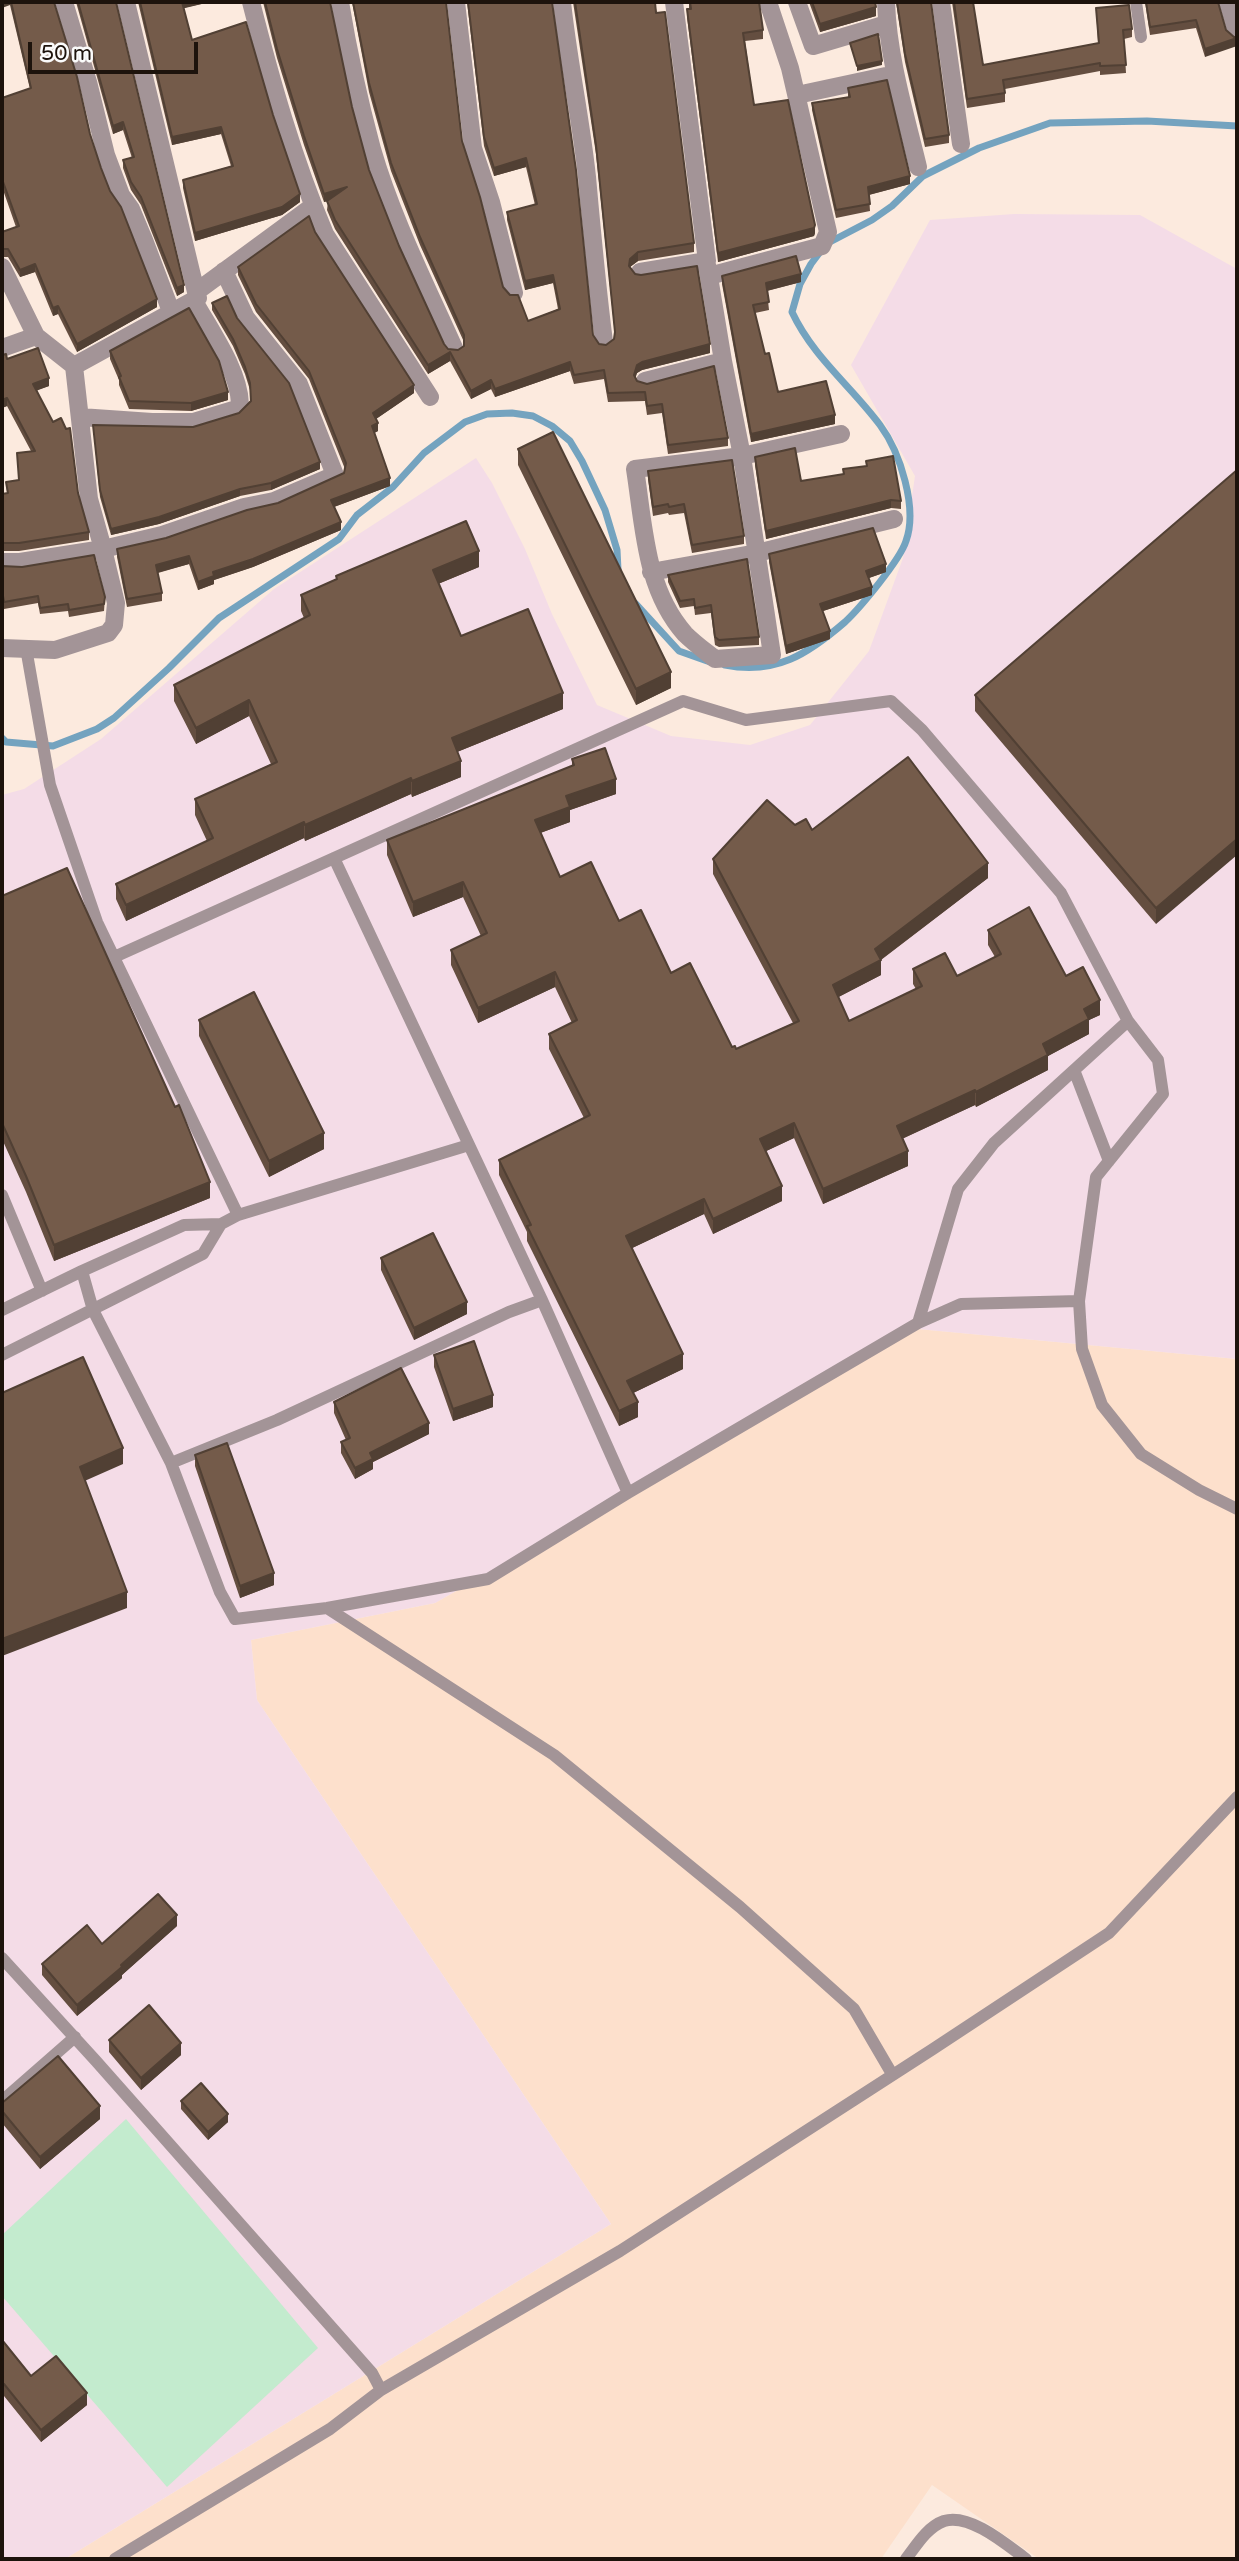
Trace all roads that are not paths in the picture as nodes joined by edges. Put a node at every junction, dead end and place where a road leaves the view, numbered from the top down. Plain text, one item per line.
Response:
1 (64, 2) edge
2 (126, 2) edge
3 (251, 2) edge
4 (340, 2) edge
5 (456, 2) edge
6 (562, 2) edge
7 (674, 2) edge
8 (768, 2) edge
9 (797, 2) edge
10 (886, 2) edge
11 (941, 2) edge
12 (1136, 2) edge
13 (1228, 2) edge
14 (887, 24) junction
15 (1237, 34) edge
16 (1141, 37) dead end
17 (895, 74) junction
18 (797, 95) junction
19 (961, 144) dead end
20 (918, 167) dead end
21 (313, 206) junction
22 (2, 267) edge
23 (708, 269) junction
24 (224, 271) junction
25 (640, 272) edge
26 (514, 293) edge
27 (195, 296) junction
28 (172, 314) junction
29 (36, 336) junction
30 (604, 342) edge
31 (2, 348) edge
32 (454, 348) edge
33 (723, 362) junction
34 (74, 366) junction
35 (645, 381) edge
36 (430, 397) dead end
37 (80, 417) junction
38 (841, 434) dead end
39 (742, 456) junction
40 (894, 519) dead end
41 (103, 549) junction
42 (757, 553) junction
43 (2, 562) edge
44 (651, 572) junction
45 (2, 648) edge
46 (29, 657) junction
47 (334, 858) junction
48 (112, 958) junction
49 (1128, 1021) junction
50 (1074, 1070) junction
51 (469, 1145) junction
52 (1109, 1161) junction
53 (2, 1195) edge
54 (238, 1215) junction
55 (221, 1224) junction
56 (82, 1271) junction
57 (42, 1291) junction
58 (542, 1300) junction
59 (1079, 1301) junction
60 (2, 1310) edge
61 (93, 1310) junction
62 (918, 1323) junction
63 (2, 1355) edge
64 (171, 1464) junction
65 (628, 1493) junction
66 (1237, 1509) edge
67 (327, 1608) junction
68 (1237, 1797) edge
69 (2, 1958) edge
70 (75, 2038) junction
71 (892, 2074) junction
72 (2, 2101) edge
73 (381, 2390) junction
74 (114, 2559) edge
75 (906, 2559) edge
76 (1026, 2559) edge

1 - 28 street
2 - 27 street
3 - 21 street
4 - 32 street
5 - 26 street
6 - 30 street
7 - 23 street
8 - 18 street
9 - 14 street
10 - 14 street
11 - 19 street
12 - 16 lane
13 - 15 street
14 - 17 street
17 - 18 street
17 - 20 street
18 - 23 street
21 - 24 street
21 - 36 street
22 - 29 street
23 - 25 street
23 - 33 street
24 - 27 street
24 - 41 street
27 - 28 street
27 - 37 street
28 - 34 street
29 - 31 street
29 - 34 street
33 - 35 street
33 - 39 street
34 - 37 street
37 - 41 street
38 - 39 street
39 - 42 street
39 - 44 street
40 - 42 street
41 - 43 street
41 - 46 street
42 - 44 street
42 - 44 street
45 - 46 street
46 - 48 lane
47 - 48 lane
47 - 49 lane
47 - 51 lane
48 - 54 lane
49 - 50 lane
49 - 52 lane
50 - 52 lane
50 - 62 lane
51 - 54 lane
51 - 58 lane
52 - 59 lane
53 - 57 lane
54 - 55 lane
55 - 56 lane
55 - 61 lane
56 - 57 lane
56 - 61 lane
57 - 60 lane
58 - 64 lane
58 - 65 lane
59 - 62 lane
59 - 66 lane
61 - 63 lane
61 - 64 lane
62 - 65 lane
64 - 67 lane
65 - 67 lane
67 - 71 lane
68 - 71 lane
69 - 70 lane
70 - 72 lane
70 - 73 lane
71 - 73 lane
73 - 74 lane
75 - 76 lane

